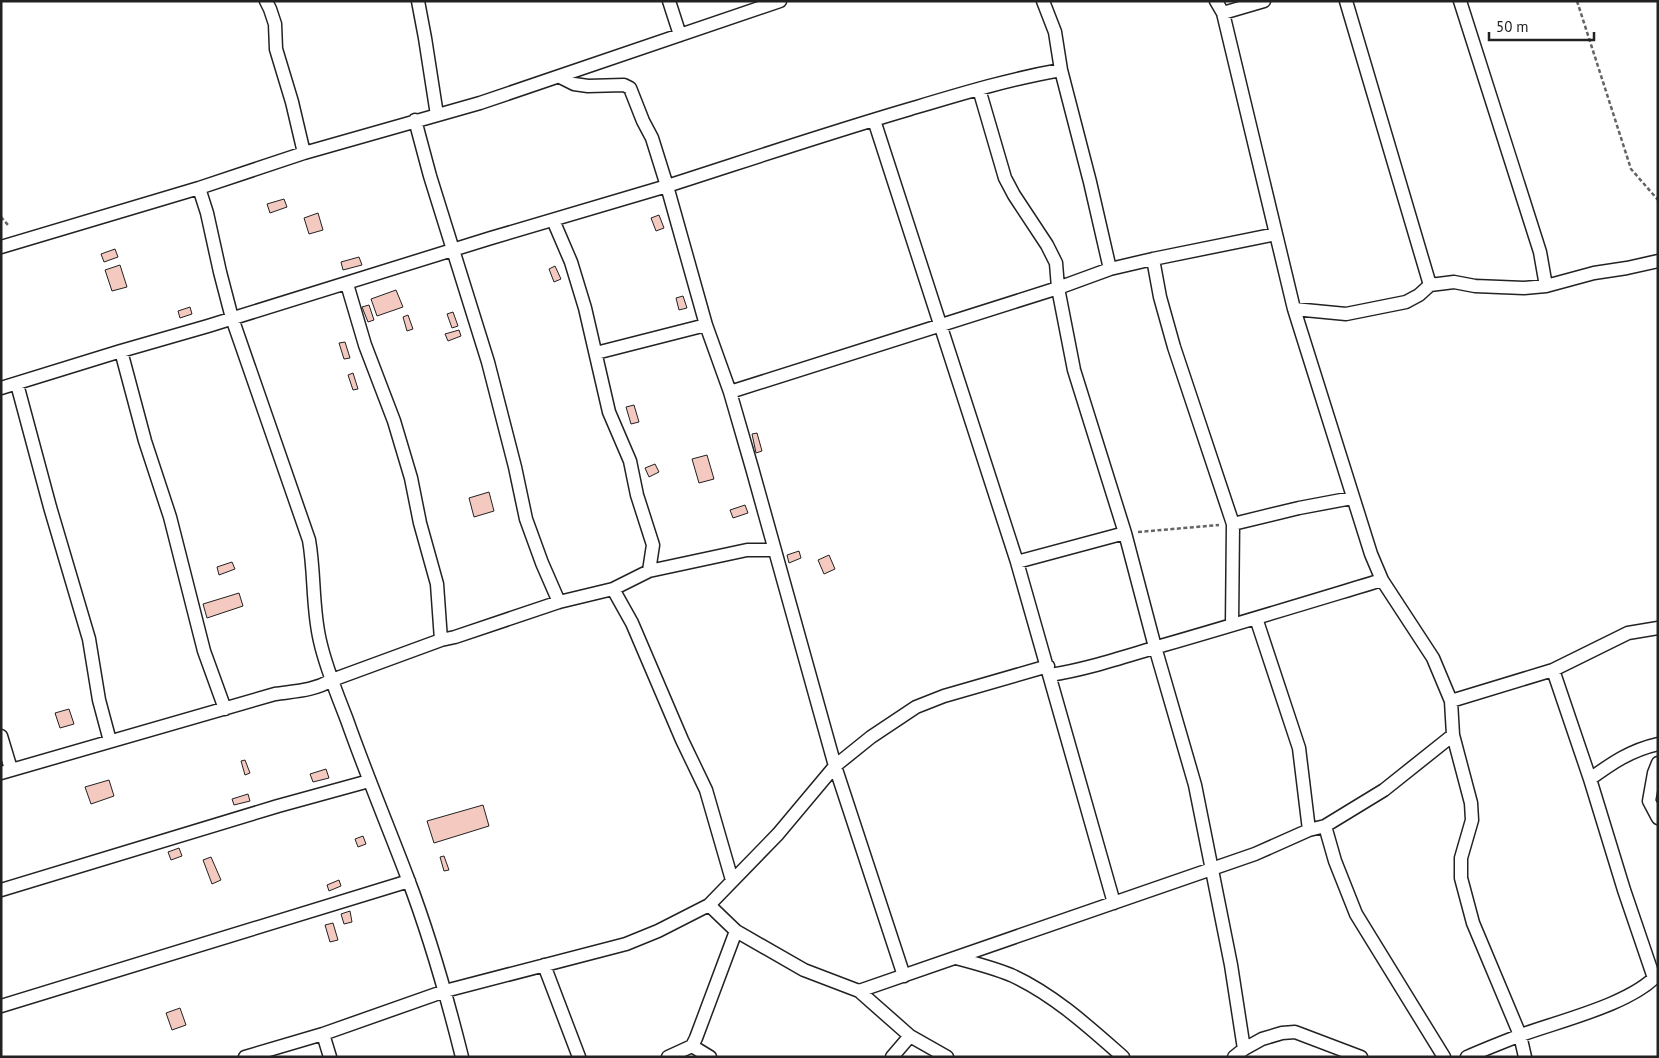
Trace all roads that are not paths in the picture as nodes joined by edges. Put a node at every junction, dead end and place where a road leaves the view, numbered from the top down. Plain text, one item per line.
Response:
1 (266, 1) edge
2 (418, 1) edge
3 (669, 1) edge
4 (780, 1) edge
5 (1043, 1) edge
6 (1216, 1) edge
7 (1264, 1) edge
8 (1346, 1) edge
9 (1460, 1) edge
10 (1223, 13) junction
11 (680, 35) junction
12 (1061, 70) junction
13 (560, 77) junction
14 (979, 89) junction
15 (437, 115) junction
16 (415, 120) junction
17 (874, 120) junction
18 (304, 153) junction
19 (667, 186) junction
20 (199, 188) junction
21 (553, 220) junction
22 (1276, 234) junction
23 (1, 248) edge
24 (453, 250) junction
25 (1153, 259) junction
26 (1658, 261) edge
27 (1110, 270) junction
28 (347, 284) junction
29 (1430, 285) junction
30 (1546, 286) junction
31 (1058, 288) junction
32 (1294, 309) junction
33 (232, 318) junction
34 (940, 324) junction
35 (706, 325) junction
36 (121, 350) junction
37 (596, 353) junction
38 (17, 384) junction
39 (1, 388) edge
40 (730, 392) junction
41 (1352, 498) junction
42 (1233, 524) junction
43 (1125, 533) junction
44 (775, 550) junction
45 (1017, 562) junction
46 (649, 571) junction
47 (1382, 580) junction
48 (613, 589) junction
49 (559, 602) junction
50 (1256, 618) junction
51 (1232, 625) junction
52 (1658, 628) edge
53 (441, 640) junction
54 (1155, 647) junction
55 (1553, 670) junction
56 (1049, 671) junction
57 (332, 680) junction
58 (1451, 701) junction
59 (225, 709) junction
60 (1453, 735) junction
61 (1, 736) edge
62 (110, 741) junction
63 (1658, 744) edge
64 (1658, 763) edge
65 (835, 766) junction
66 (6, 771) edge
67 (1590, 779) junction
68 (369, 781) junction
69 (1658, 818) edge
70 (1325, 826) junction
71 (1308, 830) junction
72 (1211, 869) junction
73 (732, 880) junction
74 (409, 881) junction
75 (1, 890) edge
76 (1114, 903) junction
77 (710, 905) junction
78 (736, 931) junction
79 (956, 958) junction
80 (544, 965) junction
81 (904, 976) junction
82 (1656, 976) edge
83 (445, 991) junction
84 (859, 991) junction
85 (1, 1006) edge
86 (322, 1034) junction
87 (1520, 1035) junction
88 (910, 1036) junction
89 (692, 1046) junction
90 (1239, 1053) edge
91 (245, 1057) edge
92 (330, 1057) edge
93 (462, 1057) edge
94 (579, 1057) edge
95 (668, 1057) edge
96 (710, 1057) edge
97 (892, 1057) edge
98 (947, 1057) edge
99 (1123, 1057) edge
100 (1361, 1057) edge
101 (1444, 1057) edge
102 (1467, 1057) edge
103 (1525, 1057) edge

1 - 18 street
2 - 15 street
3 - 11 street
4 - 11 street
5 - 12 street
6 - 10 street
7 - 10 street
8 - 29 street
9 - 30 street
10 - 22 street
11 - 13 street
12 - 14 street
12 - 27 street
13 - 15 street
13 - 19 street
14 - 17 street
14 - 31 street
15 - 16 street
16 - 18 street
16 - 24 street
17 - 19 street
17 - 34 street
18 - 20 street
19 - 21 street
19 - 35 street
20 - 23 street
20 - 33 street
21 - 24 street
21 - 37 street
22 - 25 street
22 - 32 street
24 - 28 street
24 - 49 street
25 - 27 street
25 - 42 street
26 - 30 street
27 - 31 street
28 - 33 street
28 - 53 street
29 - 30 street
29 - 32 street
31 - 34 street
31 - 43 street
32 - 41 street
33 - 36 street
33 - 57 street
34 - 40 street
34 - 45 street
35 - 37 street
35 - 40 street
36 - 38 street
36 - 59 street
37 - 46 street
38 - 39 street
38 - 62 street
40 - 44 street
41 - 42 street
41 - 47 street
42 - 51 street
43 - 45 street
43 - 54 street
44 - 46 street
44 - 65 street
45 - 56 street
46 - 48 street
47 - 50 street
47 - 58 street
48 - 49 street
48 - 73 street
49 - 53 street
50 - 51 street
50 - 71 street
51 - 54 street
52 - 55 street
53 - 57 street
54 - 56 street
54 - 72 street
55 - 58 street
55 - 67 street
56 - 65 street
56 - 76 street
57 - 59 street
57 - 68 street
58 - 60 street
59 - 62 street
60 - 70 street
60 - 87 street
61 - 66 street
62 - 66 street
63 - 67 street
64 - 69 street
65 - 73 street
65 - 81 street
67 - 82 street
68 - 74 street
68 - 75 street
70 - 71 street
70 - 101 street
71 - 72 street
72 - 76 street
72 - 90 street
73 - 77 street
74 - 83 street
74 - 85 street
76 - 79 street
77 - 78 street
77 - 80 street
78 - 84 street
78 - 89 street
79 - 81 street
79 - 99 street
80 - 83 street
80 - 94 street
81 - 84 street
82 - 87 street
83 - 86 street
83 - 93 street
84 - 88 street
86 - 91 street
86 - 92 street
87 - 102 street
87 - 103 street
88 - 97 street
88 - 98 street
89 - 95 street
89 - 96 street
90 - 100 street

